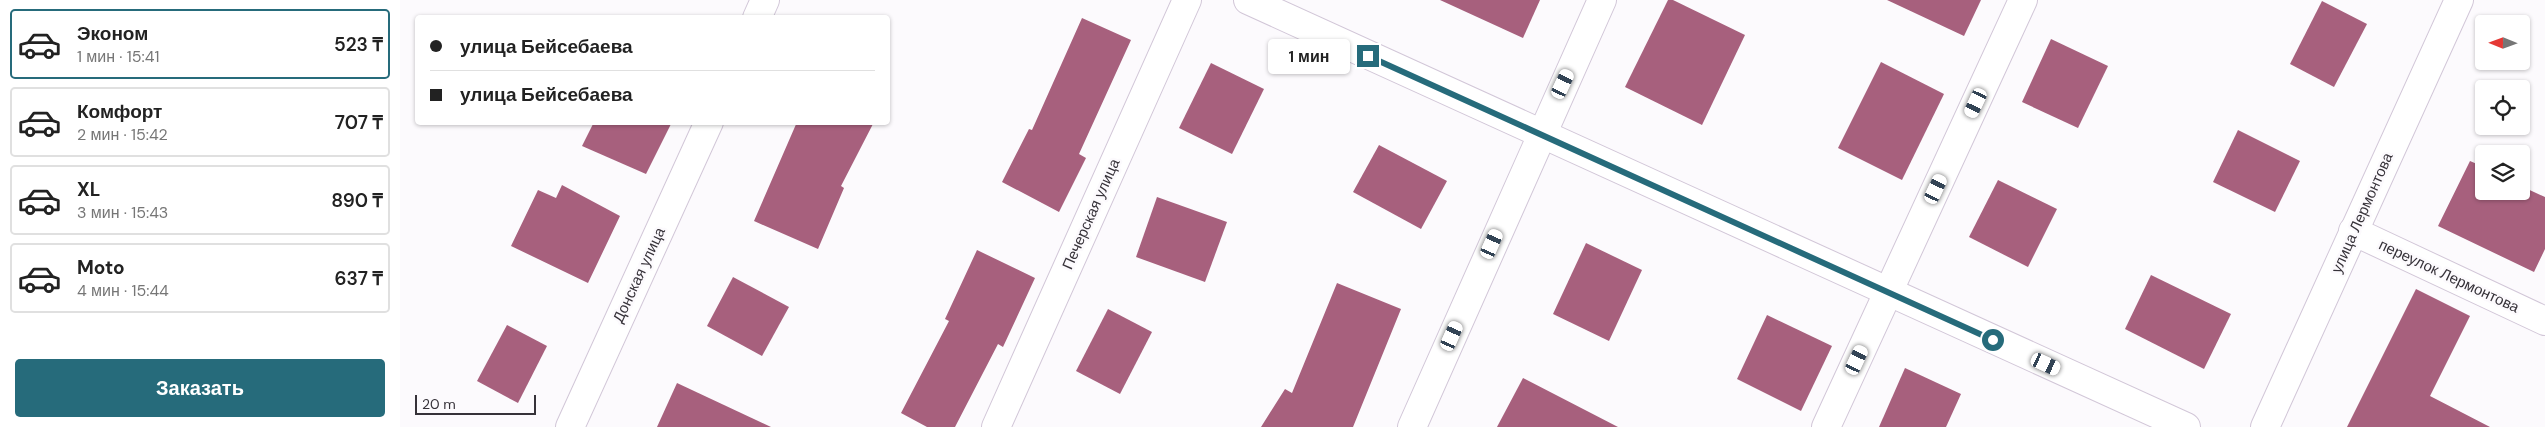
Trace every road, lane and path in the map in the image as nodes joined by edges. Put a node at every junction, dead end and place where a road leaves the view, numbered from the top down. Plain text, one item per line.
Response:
1 (765, 0) edge
2 (1187, 0) edge
3 (1248, 0) edge
4 (1602, 0) edge
5 (2023, 0) edge
6 (2459, 0) edge
7 (758, 15) edge
8 (708, 125) edge
9 (1540, 135) junction
10 (2353, 231) junction
11 (1888, 292) junction
12 (2545, 321) edge
13 (570, 427) edge
14 (996, 427) edge
15 (1412, 427) edge
16 (1826, 427) edge
17 (2186, 427) edge
18 (2264, 427) edge

1 - 7 street
2 - 14 street, Печерская улица
3 - 9 street
4 - 9 street
5 - 11 street
6 - 10 street, улица Лермонтова
8 - 13 street, Донская улица
9 - 11 street
9 - 15 street
10 - 12 street, переулок Лермонтова
10 - 18 street, улица Лермонтова
11 - 16 street
11 - 17 street

